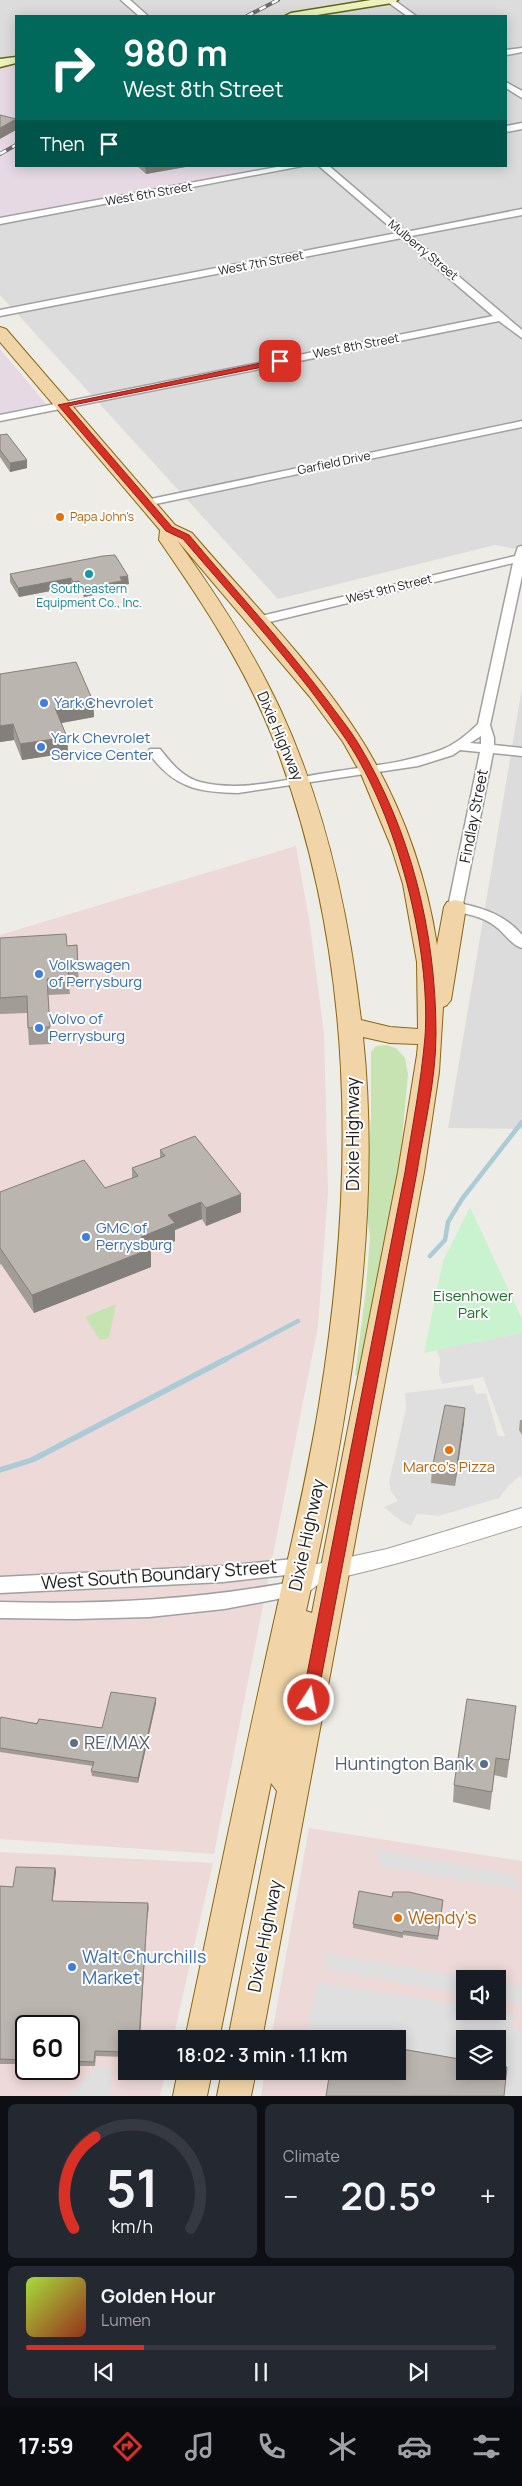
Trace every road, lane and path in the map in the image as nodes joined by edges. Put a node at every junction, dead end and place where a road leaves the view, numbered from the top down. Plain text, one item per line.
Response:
1 (125, 0) edge
2 (390, 0) edge
3 (143, 15) edge
4 (297, 15) edge
5 (411, 15) edge
6 (522, 50) edge
7 (507, 53) edge
8 (15, 60) edge
9 (0, 63) edge
10 (507, 85) edge
11 (522, 95) edge
12 (522, 126) edge
13 (507, 129) edge
14 (293, 167) edge
15 (324, 167) edge
16 (522, 212) edge
17 (0, 221) edge
18 (405, 235) junction
19 (0, 313) edge
20 (502, 317) junction
21 (522, 335) edge
22 (3, 338) edge
23 (62, 405) junction
24 (0, 418) edge
25 (522, 424) edge
26 (146, 502) junction
27 (169, 529) junction
28 (521, 553) edge
29 (257, 621) junction
30 (484, 724) junction
31 (457, 746) junction
32 (487, 749) junction
33 (155, 752) dead end
34 (522, 752) edge
35 (368, 771) junction
36 (300, 782) junction
37 (455, 907) junction
38 (516, 928) edge
39 (522, 944) edge
40 (350, 1024) junction
41 (430, 1036) junction
42 (522, 1516) edge
43 (312, 1574) junction
44 (0, 1585) edge
45 (0, 1610) edge
46 (204, 2030) edge
47 (247, 2030) edge
48 (193, 2080) edge
49 (237, 2080) edge
50 (190, 2096) edge
51 (234, 2096) edge

1 - 3 street
2 - 4 main road
2 - 5 street
6 - 7 street
8 - 9 main road
10 - 11 street
12 - 13 street
14 - 17 street, West 6th Street
15 - 18 street, Mulberry Street
16 - 18 street, West 7th Street
18 - 19 street, West 7th Street
18 - 20 street, Mulberry Street
20 - 21 street, Mulberry Street
20 - 23 street, West 8th Street
22 - 23 main road, Dixie Highway
23 - 24 street, West 8th Street
23 - 26 main road, Dixie Highway
25 - 26 street, Garfield Drive
26 - 27 main road, Dixie Highway
27 - 29 main road, Dixie Highway
27 - 36 main road, Dixie Highway
28 - 29 street, West 9th Street
28 - 30 street, Findlay Street
29 - 35 main road, Dixie Highway
30 - 31 street
30 - 32 street, Findlay Street
31 - 32 street
31 - 35 street
32 - 34 street
32 - 37 street, Findlay Street
33 - 36 street
35 - 36 street
35 - 41 main road, Dixie Highway
36 - 40 main road, Dixie Highway
37 - 38 street
37 - 41 main road
38 - 39 street
40 - 41 main road
40 - 43 main road, Dixie Highway
41 - 43 main road, Dixie Highway
42 - 43 street, West South Boundary Street
43 - 44 street, West South Boundary Street
43 - 45 street, West South Boundary Street
43 - 46 main road, Dixie Highway
43 - 47 main road, Dixie Highway
48 - 50 main road
49 - 51 main road

